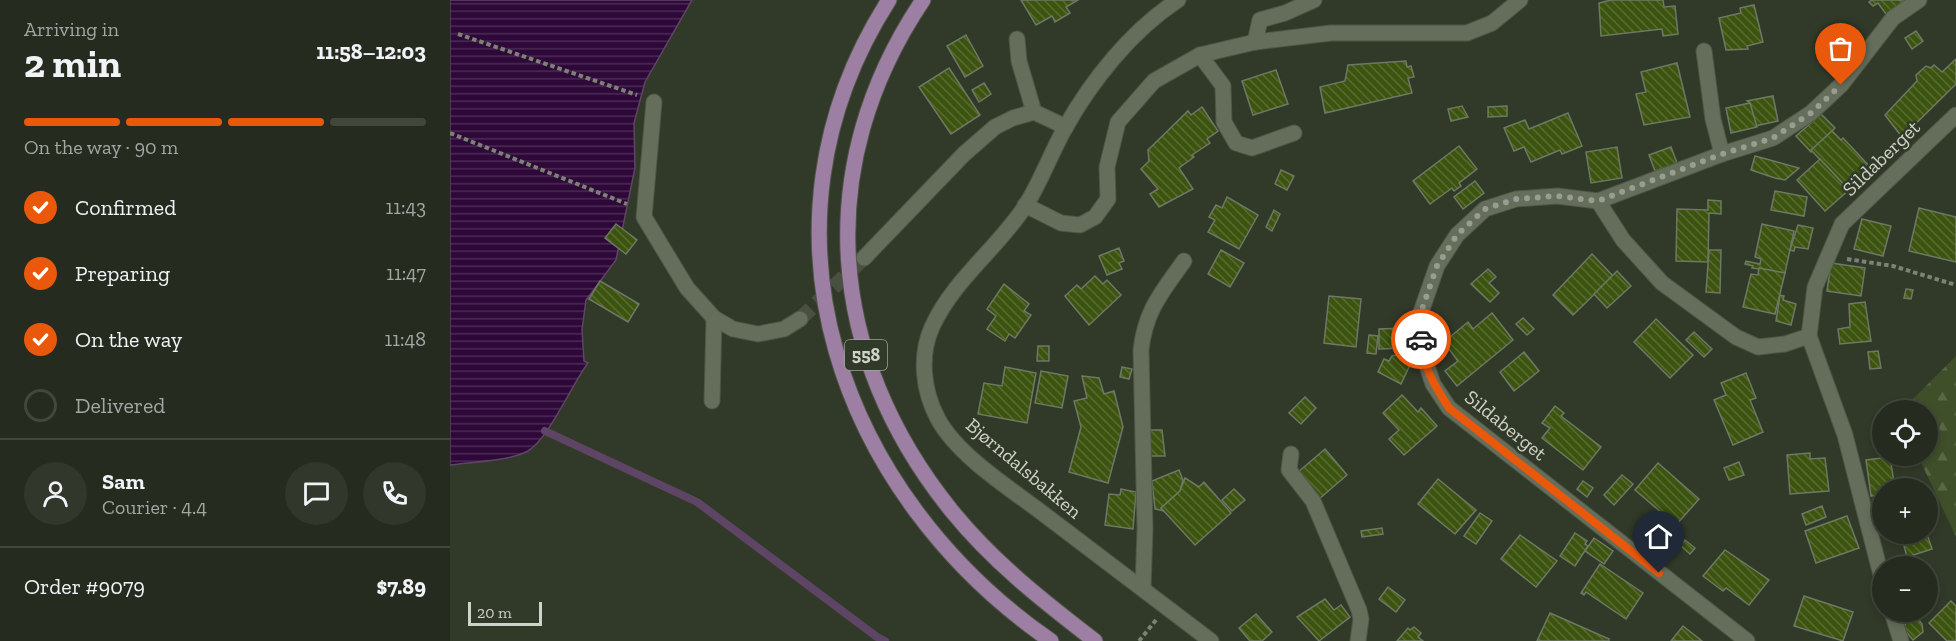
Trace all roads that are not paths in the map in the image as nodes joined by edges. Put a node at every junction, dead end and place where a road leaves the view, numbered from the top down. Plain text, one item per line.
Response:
1 (889, 0) edge
2 (923, 0) edge
3 (1178, 0) edge
4 (1314, 0) edge
5 (1520, 0) edge
6 (1919, 0) edge
7 (1017, 39) dead end
8 (1255, 42) junction
9 (1704, 51) dead end
10 (1200, 55) junction
11 (647, 99) road end
12 (1034, 111) junction
13 (1956, 115) edge
14 (1066, 127) junction
15 (1294, 133) dead end
16 (1722, 154) junction
17 (1598, 201) junction
18 (1025, 205) junction
19 (864, 258) tunnel mouth
20 (1184, 261) dead end
21 (714, 318) junction
22 (800, 319) tunnel mouth
23 (1809, 336) junction
24 (711, 401) dead end
25 (1290, 454) dead end
26 (1876, 556) edge
27 (1143, 589) junction
28 (1895, 622) edge
29 (1051, 641) edge
30 (1095, 641) edge
31 (1211, 641) edge
32 (1358, 641) edge
33 (1747, 641) edge
34 (1900, 641) edge

1 - 29 main road, 558
2 - 30 main road, 558
3 - 14 street, Bjørndalsbakken
4 - 8 street
5 - 8 street
6 - 16 street, Sildaberget
7 - 12 street
8 - 10 street
9 - 16 street
10 - 15 street
10 - 18 street
11 - 21 street
12 - 14 street
12 - 19 street
13 - 23 street, Sildaberget
14 - 18 street, Bjørndalsbakken
16 - 17 street, Sildaberget
17 - 23 street
17 - 33 street, Sildaberget
18 - 27 street, Bjørndalsbakken
20 - 27 street
21 - 22 street
21 - 24 street
23 - 26 street, Sildaberget
25 - 32 street
27 - 31 street, Bjørndalsbakken
28 - 34 street

